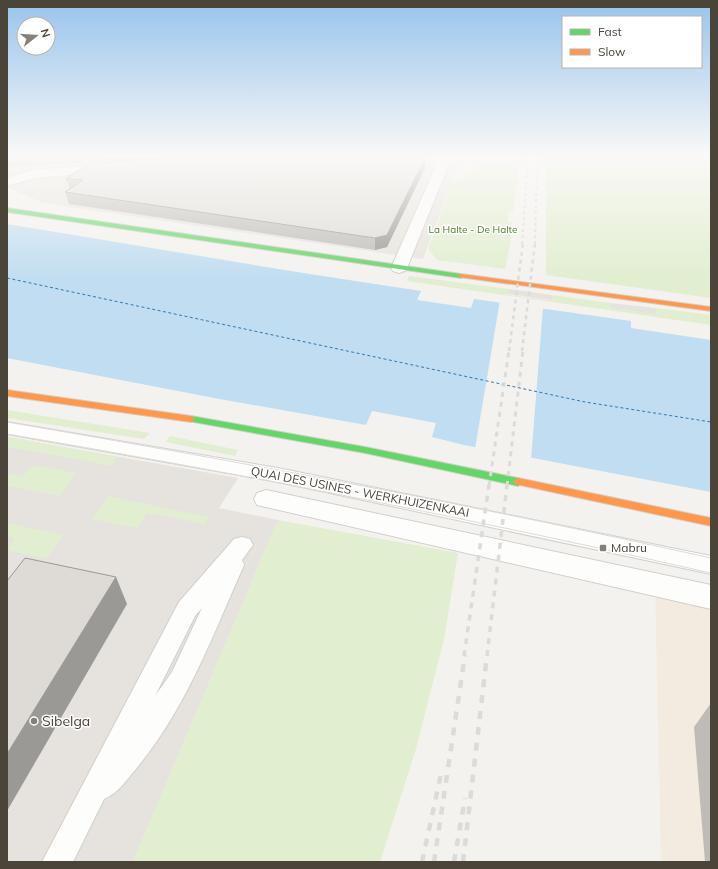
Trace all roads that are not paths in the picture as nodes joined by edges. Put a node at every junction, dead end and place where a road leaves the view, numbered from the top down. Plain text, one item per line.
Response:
1 (428, 199) edge
2 (7, 201) edge
3 (7, 210) edge
4 (43, 214) junction
5 (399, 268) junction
6 (711, 309) edge
7 (7, 393) edge
8 (7, 428) edge
9 (266, 499) dead end
10 (711, 522) edge
11 (711, 565) edge
12 (711, 597) edge
13 (83, 810) junction
14 (57, 862) edge

1 - 5 street
2 - 4 main road
3 - 4 main road
4 - 5 main road
5 - 6 main road
7 - 10 main road
8 - 11 lane, QUAI DES USINES - WERKHUIZENKAAI
9 - 12 street, QUAI DES USINES - WERKHUIZENKAAI
13 - 13 lane
13 - 14 lane

